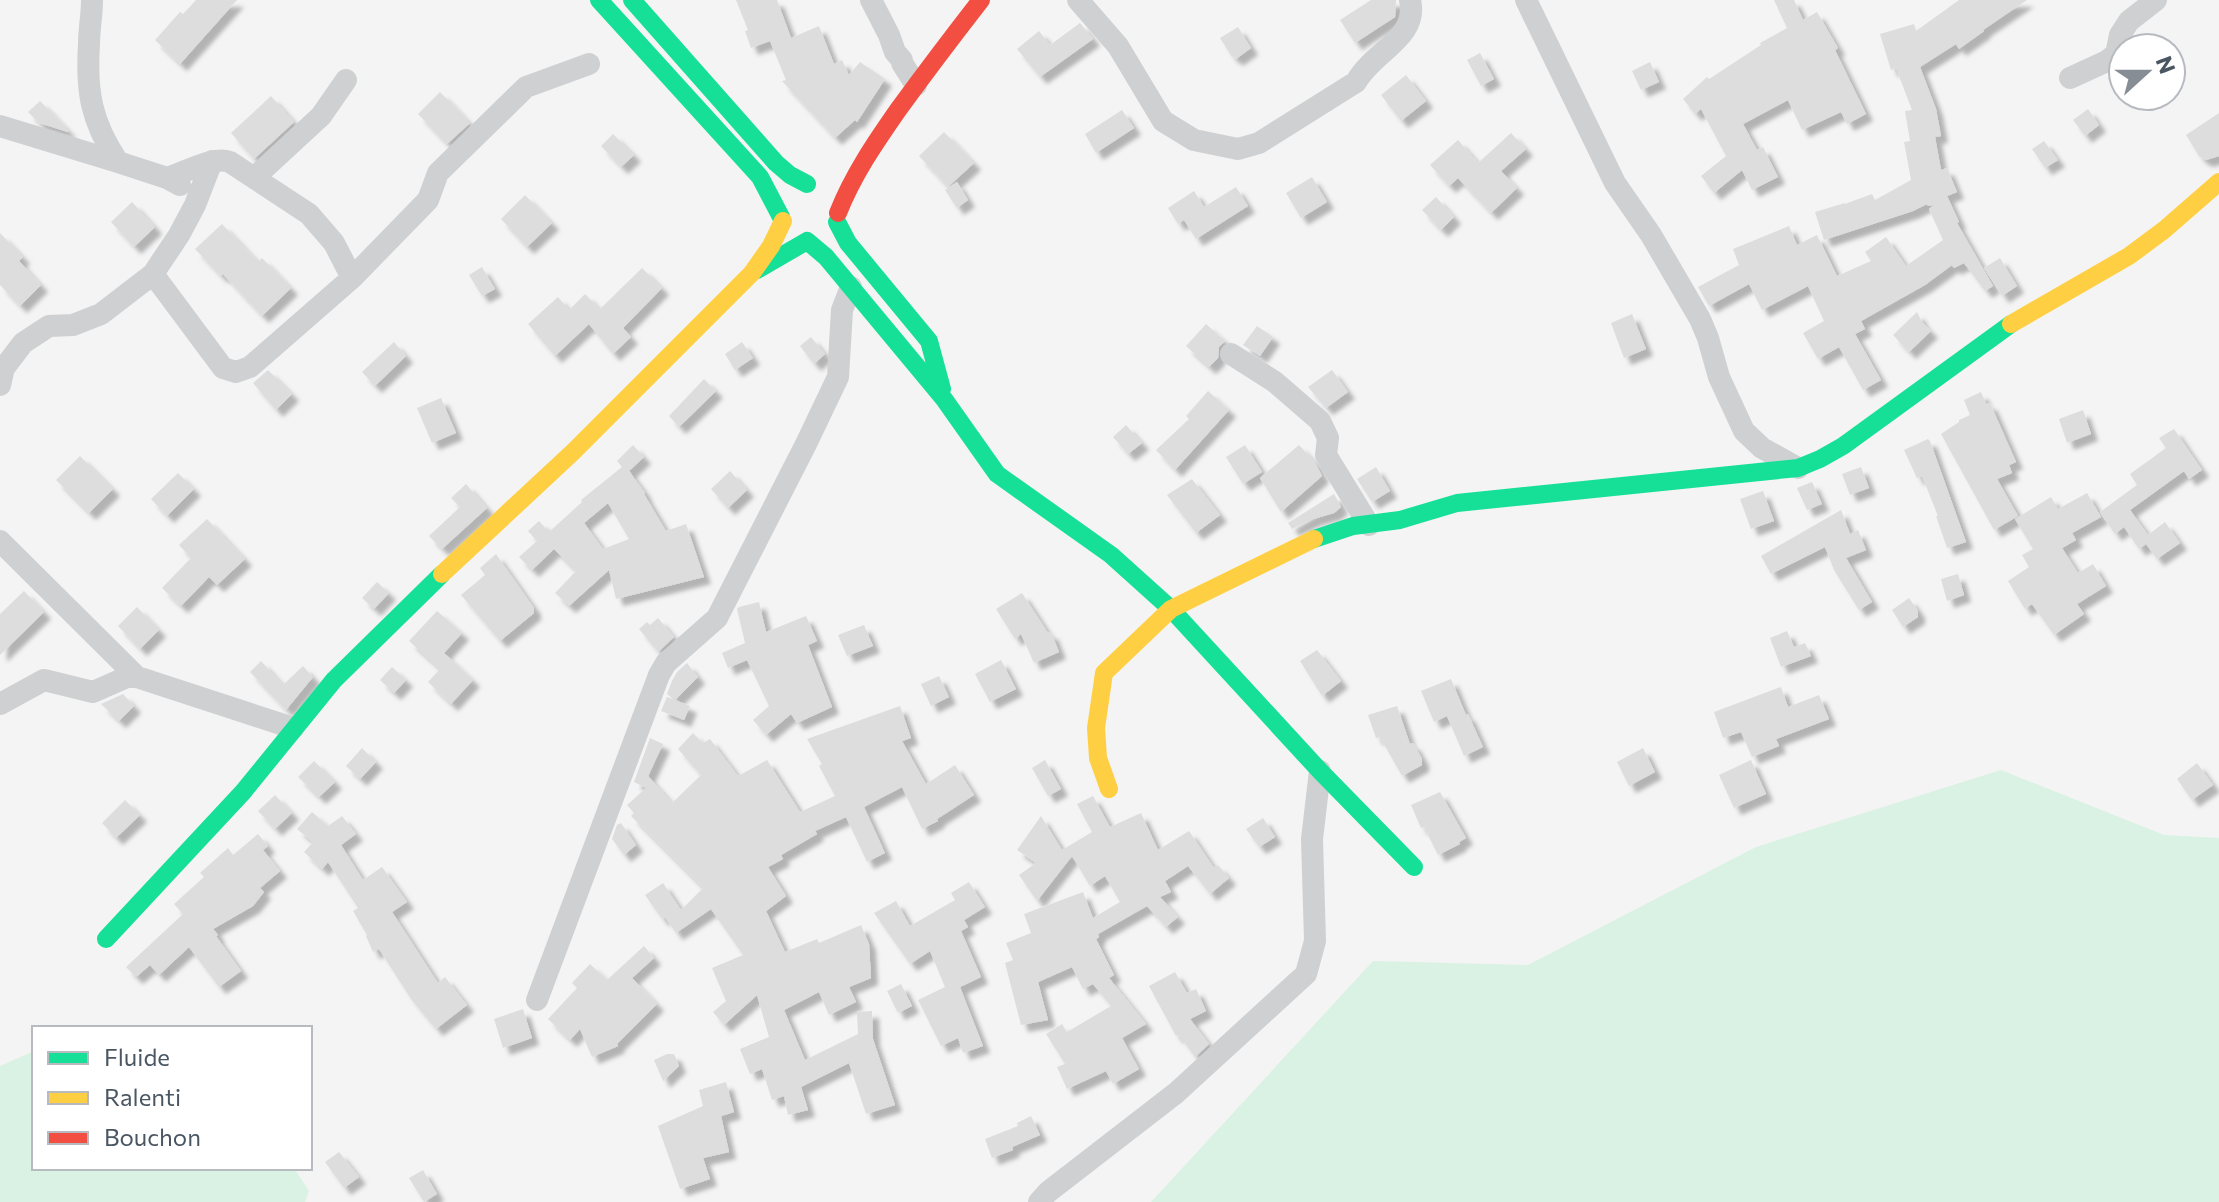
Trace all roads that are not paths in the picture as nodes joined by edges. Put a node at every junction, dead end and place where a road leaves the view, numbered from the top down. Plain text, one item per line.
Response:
1 (92, 0) edge
2 (599, 0) edge
3 (632, 0) edge
4 (871, 0) edge
5 (981, 0) edge
6 (1078, 0) edge
7 (1410, 0) edge
8 (1526, 0) edge
9 (2156, 0) edge
10 (589, 64) dead end
11 (2070, 78) dead end
12 (346, 80) dead end
13 (916, 85) junction
14 (0, 126) edge
15 (212, 161) junction
16 (862, 161) junction
17 (118, 162) junction
18 (255, 177) junction
19 (167, 178) junction
20 (821, 182) junction
21 (2219, 182) edge
22 (195, 205) junction
23 (837, 217) junction
24 (782, 219) junction
25 (807, 241) junction
26 (752, 273) junction
27 (153, 274) junction
28 (352, 278) junction
29 (851, 287) junction
30 (1231, 354) dead end
31 (0, 385) edge
32 (944, 399) junction
33 (1798, 468) junction
34 (1369, 525) junction
35 (0, 541) edge
36 (1171, 609) junction
37 (137, 677) junction
38 (0, 704) edge
39 (293, 728) junction
40 (1320, 771) junction
41 (1109, 789) dead end
42 (1414, 867) dead end
43 (106, 939) dead end
44 (537, 1000) dead end
45 (1039, 1202) edge

1 - 17 street
2 - 24 street
3 - 20 street
4 - 13 street
5 - 13 street
6 - 7 street
8 - 33 street
9 - 11 street
10 - 28 street
12 - 18 street
13 - 16 street
14 - 17 street
15 - 18 street
15 - 19 street
15 - 22 street
16 - 20 street
16 - 23 street
17 - 19 street
18 - 28 street
19 - 22 street
20 - 23 street
20 - 24 street
21 - 33 street
22 - 27 street
23 - 25 street
23 - 32 street
24 - 25 street
24 - 26 street
25 - 26 street
25 - 29 street
26 - 39 street
27 - 28 street
27 - 31 street
29 - 32 street
29 - 44 street
30 - 34 street
32 - 36 street
33 - 34 street
34 - 36 street
35 - 37 street
36 - 40 street
36 - 41 street
37 - 38 street
37 - 39 street
39 - 43 street
40 - 42 street
40 - 45 street

